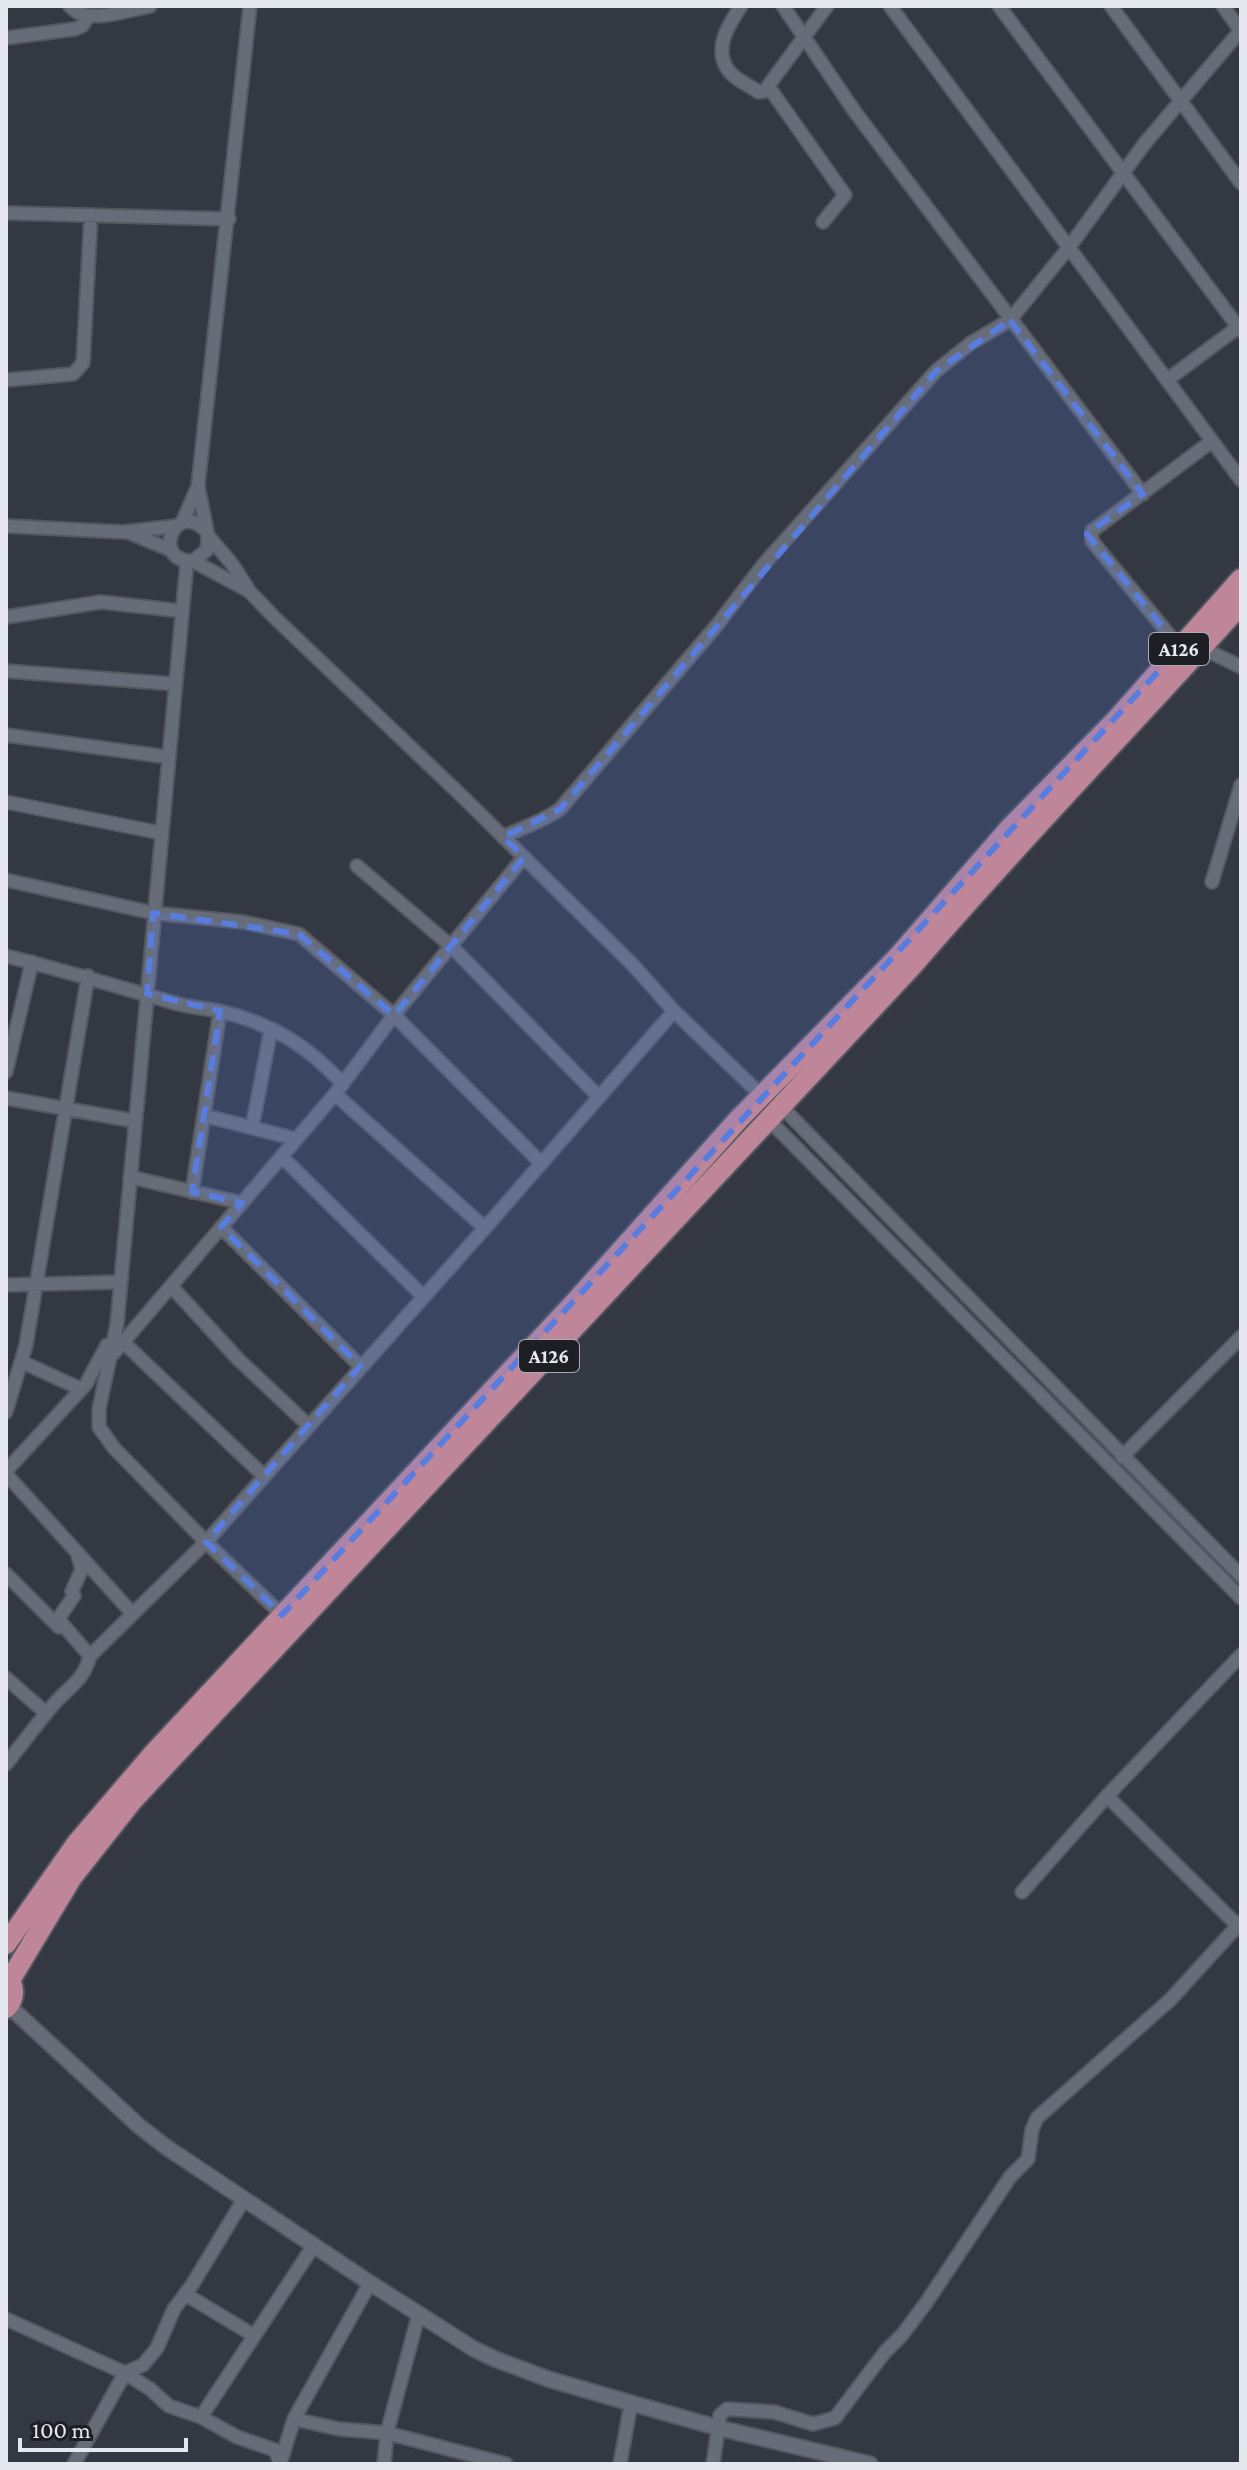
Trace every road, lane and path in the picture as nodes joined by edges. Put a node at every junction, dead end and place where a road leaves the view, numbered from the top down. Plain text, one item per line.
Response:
1 (70, 6) edge
2 (150, 6) edge
3 (250, 6) edge
4 (741, 6) edge
5 (783, 6) edge
6 (827, 6) edge
7 (890, 6) edge
8 (999, 6) edge
9 (1111, 6) edge
10 (1223, 6) edge
11 (88, 17) junction
12 (1241, 31) edge
13 (805, 37) junction
14 (6, 38) edge
15 (769, 90) junction
16 (1181, 101) junction
17 (1122, 172) junction
18 (1241, 183) edge
19 (6, 213) edge
20 (91, 215) junction
21 (229, 219) junction
22 (823, 222) dead end
23 (1070, 246) junction
24 (1010, 320) junction
25 (1240, 328) edge
26 (6, 380) edge
27 (1167, 380) junction
28 (1212, 441) junction
29 (1241, 480) edge
30 (198, 486) junction
31 (1143, 494) junction
32 (180, 524) junction
33 (6, 526) edge
34 (123, 532) junction
35 (207, 533) junction
36 (171, 550) junction
37 (190, 561) junction
38 (1241, 579) edge
39 (250, 592) junction
40 (1241, 604) edge
41 (182, 611) junction
42 (6, 617) edge
43 (1180, 648) junction
44 (1202, 648) junction
45 (1241, 667) edge
46 (6, 671) edge
47 (175, 684) junction
48 (1122, 724) junction
49 (6, 735) edge
50 (168, 757) junction
51 (1241, 785) edge
52 (6, 802) edge
53 (161, 833) junction
54 (503, 837) junction
55 (524, 857) junction
56 (357, 866) dead end
57 (6, 880) edge
58 (1212, 882) dead end
59 (153, 913) junction
60 (451, 946) junction
61 (6, 956) edge
62 (32, 962) junction
63 (88, 976) junction
64 (147, 994) junction
65 (220, 1011) junction
66 (674, 1011) junction
67 (394, 1015) junction
68 (271, 1029) junction
69 (6, 1072) edge
70 (339, 1089) junction
71 (599, 1097) junction
72 (6, 1098) edge
73 (770, 1106) junction
74 (65, 1109) junction
75 (206, 1116) junction
76 (135, 1121) junction
77 (252, 1128) junction
78 (296, 1139) junction
79 (282, 1157) junction
80 (541, 1163) junction
81 (130, 1177) junction
82 (192, 1192) junction
83 (242, 1203) junction
84 (221, 1227) junction
85 (485, 1228) junction
86 (121, 1282) junction
87 (36, 1284) junction
88 (6, 1285) edge
89 (171, 1286) junction
90 (423, 1296) junction
91 (117, 1324) junction
92 (1241, 1337) edge
93 (123, 1342) junction
94 (110, 1357) junction
95 (22, 1362) junction
96 (360, 1366) junction
97 (81, 1389) junction
98 (6, 1412) edge
99 (309, 1426) junction
100 (1122, 1457) junction
101 (6, 1472) edge
102 (264, 1476) junction
103 (206, 1542) junction
104 (77, 1552) junction
105 (6, 1574) edge
106 (1241, 1576) edge
107 (1241, 1598) edge
108 (132, 1613) junction
109 (282, 1615) junction
110 (1241, 1655) edge
111 (90, 1656) junction
112 (6, 1678) edge
113 (46, 1713) junction
114 (6, 1764) edge
115 (1107, 1796) junction
116 (1022, 1892) dead end
117 (1239, 1924) edge
118 (6, 1944) edge
119 (8, 1978) edge
120 (7, 2007) edge
121 (244, 2199) junction
122 (314, 2245) junction
123 (370, 2283) junction
124 (185, 2294) junction
125 (419, 2313) junction
126 (6, 2319) edge
127 (253, 2335) junction
128 (125, 2373) junction
129 (631, 2403) junction
130 (201, 2417) junction
131 (294, 2419) junction
132 (719, 2428) junction
133 (387, 2433) junction
134 (812, 2457) edge
135 (467, 2459) edge
136 (280, 2463) edge
137 (74, 2464) edge
138 (384, 2464) edge
139 (506, 2464) edge
140 (620, 2464) edge
141 (713, 2464) edge
142 (870, 2464) edge

1 - 11 street
2 - 11 street
3 - 21 street
4 - 15 street
5 - 13 street
6 - 13 street
7 - 23 street
8 - 17 street
9 - 16 street
10 - 12 street
11 - 14 street
12 - 16 street
13 - 15 street
13 - 24 street
15 - 22 street
16 - 17 street
16 - 18 street
17 - 23 street
17 - 25 street
19 - 20 street
20 - 21 street
20 - 26 street
21 - 30 street
23 - 24 street
23 - 27 street
24 - 31 street
24 - 54 street
25 - 27 street
27 - 28 street
28 - 29 street
28 - 31 street
30 - 32 street
30 - 35 street
31 - 43 street
32 - 34 street
32 - 35 street
32 - 36 street
33 - 34 street
34 - 36 street
35 - 37 street
35 - 39 street
36 - 37 street
37 - 39 street
37 - 41 street
38 - 43 highway, A126
39 - 54 street
40 - 44 highway, A126
41 - 42 street
41 - 47 street
43 - 48 highway, A126
44 - 45 street
44 - 48 highway, A126
46 - 47 street
47 - 50 street
48 - 73 highway, A126
49 - 50 street
50 - 53 street
51 - 58 street
52 - 53 street
53 - 59 street
54 - 55 street
55 - 60 street
55 - 66 street
56 - 60 street
57 - 59 street
59 - 64 street
59 - 67 street
60 - 67 street
60 - 71 street
61 - 62 street
62 - 63 street
62 - 69 street
63 - 64 street
63 - 74 street
64 - 65 street
64 - 76 street
65 - 68 street
65 - 75 street
66 - 71 street
66 - 73 street
67 - 70 street
67 - 80 street
68 - 70 street
68 - 77 street
70 - 78 street
70 - 85 street
71 - 80 street
72 - 74 street
73 - 100 street
73 - 107 street
73 - 109 highway, A126
73 - 119 highway, A126
74 - 76 street
74 - 87 street
75 - 77 street
75 - 82 street
76 - 81 street
77 - 78 street
78 - 79 street
79 - 83 street
79 - 90 street
80 - 85 street
81 - 82 street
81 - 86 street
82 - 83 street
83 - 84 street
84 - 89 street
84 - 96 street
85 - 90 street
86 - 87 street
86 - 91 street
87 - 88 street
87 - 95 street
89 - 93 street
89 - 99 street
90 - 96 street
91 - 94 street
91 - 97 street
92 - 100 street
93 - 94 street
93 - 102 street
94 - 103 street
95 - 97 street
95 - 98 street
96 - 99 street
97 - 101 street
99 - 102 street
100 - 106 street
101 - 104 street
102 - 103 street
103 - 108 street
103 - 109 street
104 - 108 street
104 - 111 street
105 - 111 street
108 - 111 street
109 - 118 highway, A126
110 - 115 street
111 - 113 street
112 - 113 street
113 - 114 street
115 - 116 street
115 - 117 street
117 - 132 street
119 - 120 highway, A126
120 - 121 street
121 - 122 street
121 - 124 street
122 - 123 street
122 - 127 street
123 - 125 street
123 - 131 street
124 - 127 street
124 - 128 street
125 - 129 street
125 - 133 street
126 - 128 street
127 - 130 street
128 - 130 street
128 - 137 street
129 - 132 street
129 - 140 street
130 - 136 street
131 - 133 street
131 - 136 street
132 - 134 street
132 - 141 street
133 - 135 street
133 - 138 street
134 - 142 street
135 - 139 street

